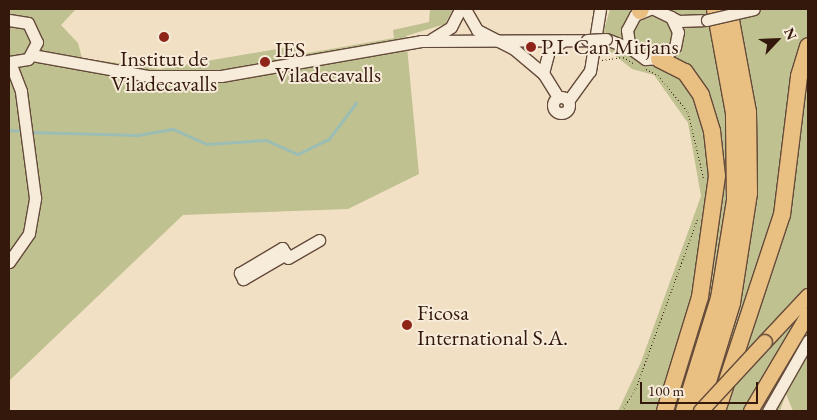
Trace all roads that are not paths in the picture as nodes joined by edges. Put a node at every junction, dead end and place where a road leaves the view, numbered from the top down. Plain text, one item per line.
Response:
1 (460, 9) edge
2 (465, 9) edge
3 (600, 9) edge
4 (646, 9) edge
5 (729, 9) edge
6 (754, 9) edge
7 (671, 17) junction
8 (708, 17) edge
9 (9, 20) edge
10 (628, 26) junction
11 (37, 38) junction
12 (496, 39) junction
13 (606, 39) junction
14 (677, 39) junction
15 (563, 40) junction
16 (428, 41) junction
17 (808, 46) edge
18 (630, 48) junction
19 (57, 57) junction
20 (28, 58) junction
21 (659, 59) junction
22 (9, 62) edge
23 (543, 73) junction
24 (19, 82) junction
25 (319, 240) dead end
26 (286, 254) dead end
27 (9, 262) edge
28 (808, 296) edge
29 (808, 315) edge
30 (808, 342) edge
31 (720, 350) junction
32 (665, 411) edge
33 (684, 411) edge
34 (700, 411) edge
35 (706, 411) edge
36 (717, 411) edge
37 (751, 411) edge
38 (768, 411) edge

1 - 16 street
2 - 12 street
3 - 23 street
4 - 7 street
4 - 10 street
5 - 31 highway
6 - 8 street, bridge
7 - 8 street
7 - 14 street
8 - 14 street
8 - 33 highway
9 - 11 street
10 - 13 street
10 - 18 street
11 - 19 street
11 - 20 street
12 - 15 street
12 - 16 street
12 - 23 street
13 - 15 street, bridge
13 - 18 street
14 - 21 street
15 - 23 street
16 - 19 street
17 - 36 highway
18 - 21 street
19 - 20 street
20 - 22 street
20 - 24 street
21 - 32 highway
22 - 24 street
24 - 27 street
25 - 26 street
28 - 34 main road, bridge
29 - 37 main road
30 - 38 street
31 - 34 highway
31 - 35 highway

